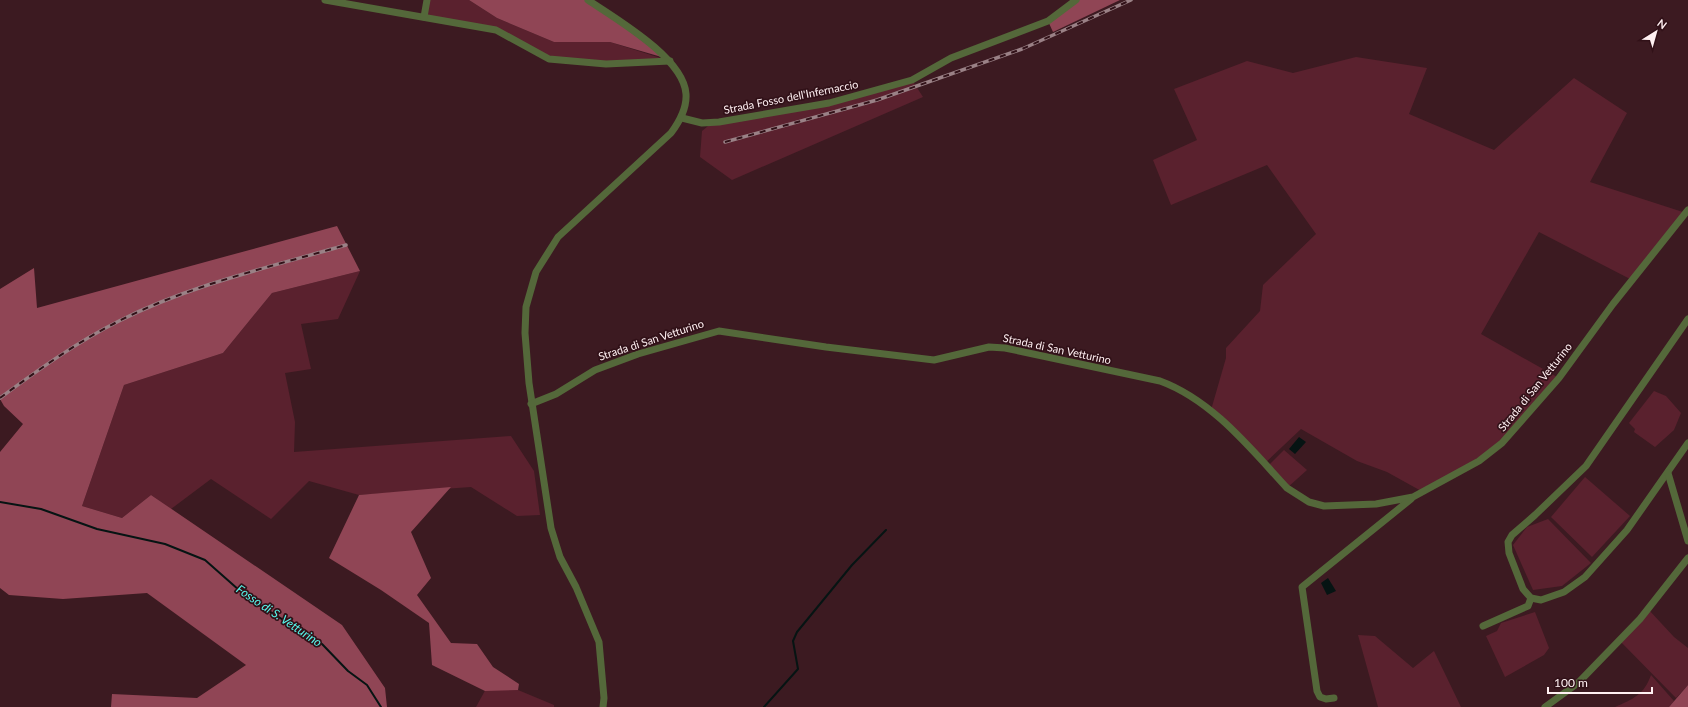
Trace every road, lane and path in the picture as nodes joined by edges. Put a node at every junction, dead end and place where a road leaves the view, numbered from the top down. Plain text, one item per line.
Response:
1 (325, 0) edge
2 (427, 0) edge
3 (588, 0) edge
4 (1076, 0) edge
5 (424, 17) junction
6 (670, 61) junction
7 (682, 118) junction
8 (1688, 210) edge
9 (1688, 319) edge
10 (531, 404) junction
11 (1688, 443) edge
12 (1668, 472) junction
13 (1413, 497) junction
14 (1688, 541) edge
15 (1688, 558) edge
16 (1532, 598) junction
17 (1483, 626) dead end
18 (1334, 698) dead end
19 (603, 707) edge
20 (1545, 707) edge

1 - 5 street
2 - 5 street
3 - 6 street
4 - 7 street, Strada Fosso dell'Infernaccio
5 - 6 street
6 - 7 street
7 - 10 street
8 - 13 street, Strada di San Vetturino
9 - 16 street
10 - 13 street, Strada di San Vetturino
10 - 19 street
11 - 12 street
12 - 14 street
12 - 16 street
13 - 18 street
15 - 20 street
16 - 17 street

